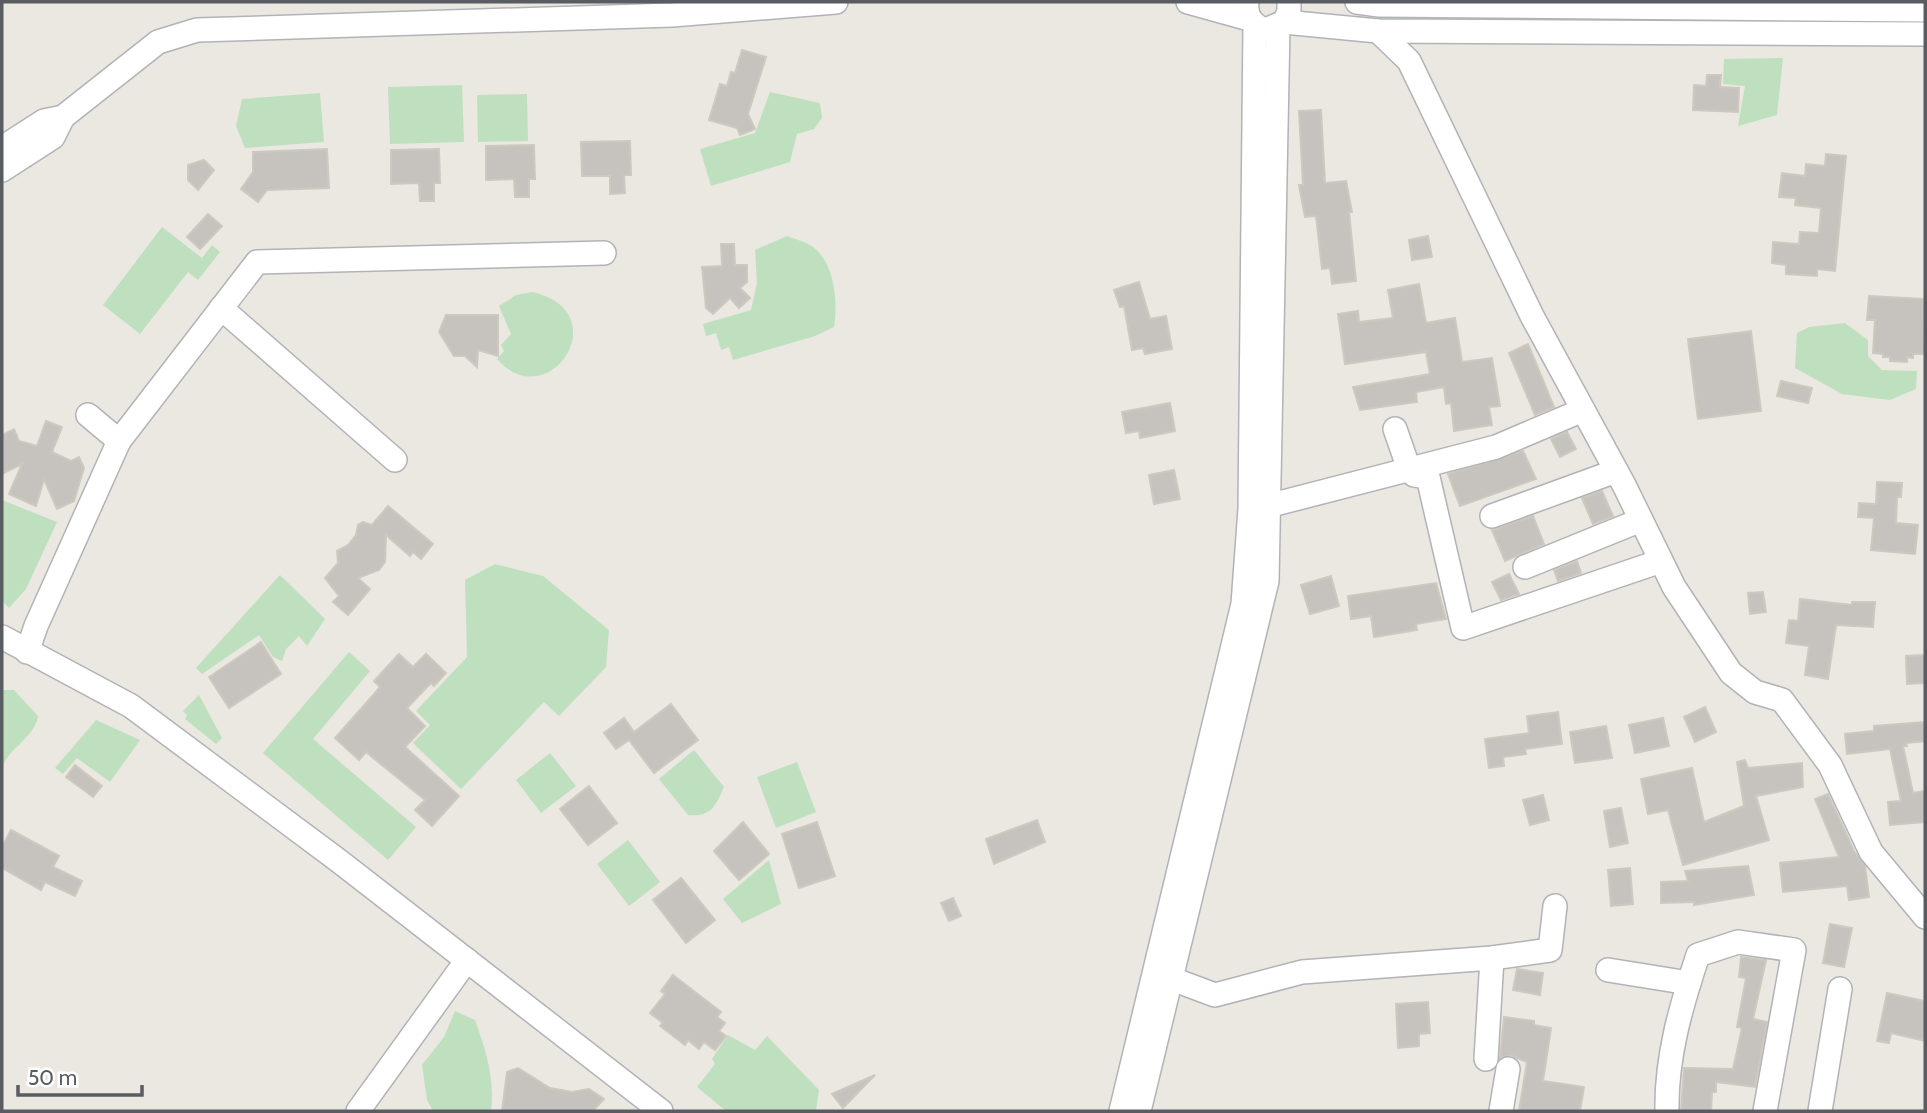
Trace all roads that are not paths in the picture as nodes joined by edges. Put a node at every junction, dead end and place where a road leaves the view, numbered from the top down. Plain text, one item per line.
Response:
1 (836, 2) edge
2 (1188, 2) edge
3 (1357, 2) edge
4 (1925, 10) edge
5 (1251, 15) edge
6 (1284, 17) edge
7 (1378, 31) junction
8 (1925, 34) edge
9 (63, 117) junction
10 (2, 148) edge
11 (2, 170) edge
12 (604, 253) dead end
13 (221, 308) junction
14 (1583, 410) junction
15 (88, 415) dead end
16 (1395, 429) dead end
17 (119, 441) junction
18 (395, 460) dead end
19 (1409, 469) junction
20 (1616, 471) junction
21 (1260, 507) junction
22 (1492, 516) dead end
23 (1641, 520) junction
24 (1661, 561) junction
25 (1525, 567) dead end
26 (2, 637) edge
27 (27, 652) junction
28 (1555, 906) dead end
29 (1925, 917) edge
30 (1492, 958) junction
31 (467, 960) junction
32 (1608, 970) dead end
33 (1172, 979) junction
34 (1689, 984) junction
35 (1840, 989) dead end
36 (1486, 1059) dead end
37 (1507, 1069) dead end
38 (358, 1111) edge
39 (661, 1111) edge
40 (1121, 1111) edge
41 (1139, 1111) edge
42 (1501, 1111) edge
43 (1667, 1111) edge
44 (1765, 1111) edge
45 (1820, 1111) edge

1 - 9 street
2 - 5 street
3 - 4 street
5 - 6 street
5 - 21 street
6 - 7 street
6 - 21 street
7 - 8 street
7 - 14 street
9 - 10 street
9 - 11 street
12 - 13 street
13 - 17 street
13 - 18 street
14 - 19 street
14 - 20 street
15 - 17 street
16 - 19 street
17 - 27 street
19 - 21 street
19 - 24 street
20 - 22 street
20 - 23 street
21 - 33 street
21 - 40 street
23 - 24 street
23 - 25 street
24 - 29 street
26 - 27 street
27 - 31 street
28 - 30 street
30 - 33 street
30 - 36 street
31 - 38 street
31 - 39 street
32 - 34 street
33 - 41 street
34 - 43 street
34 - 44 street
35 - 45 street
37 - 42 street

